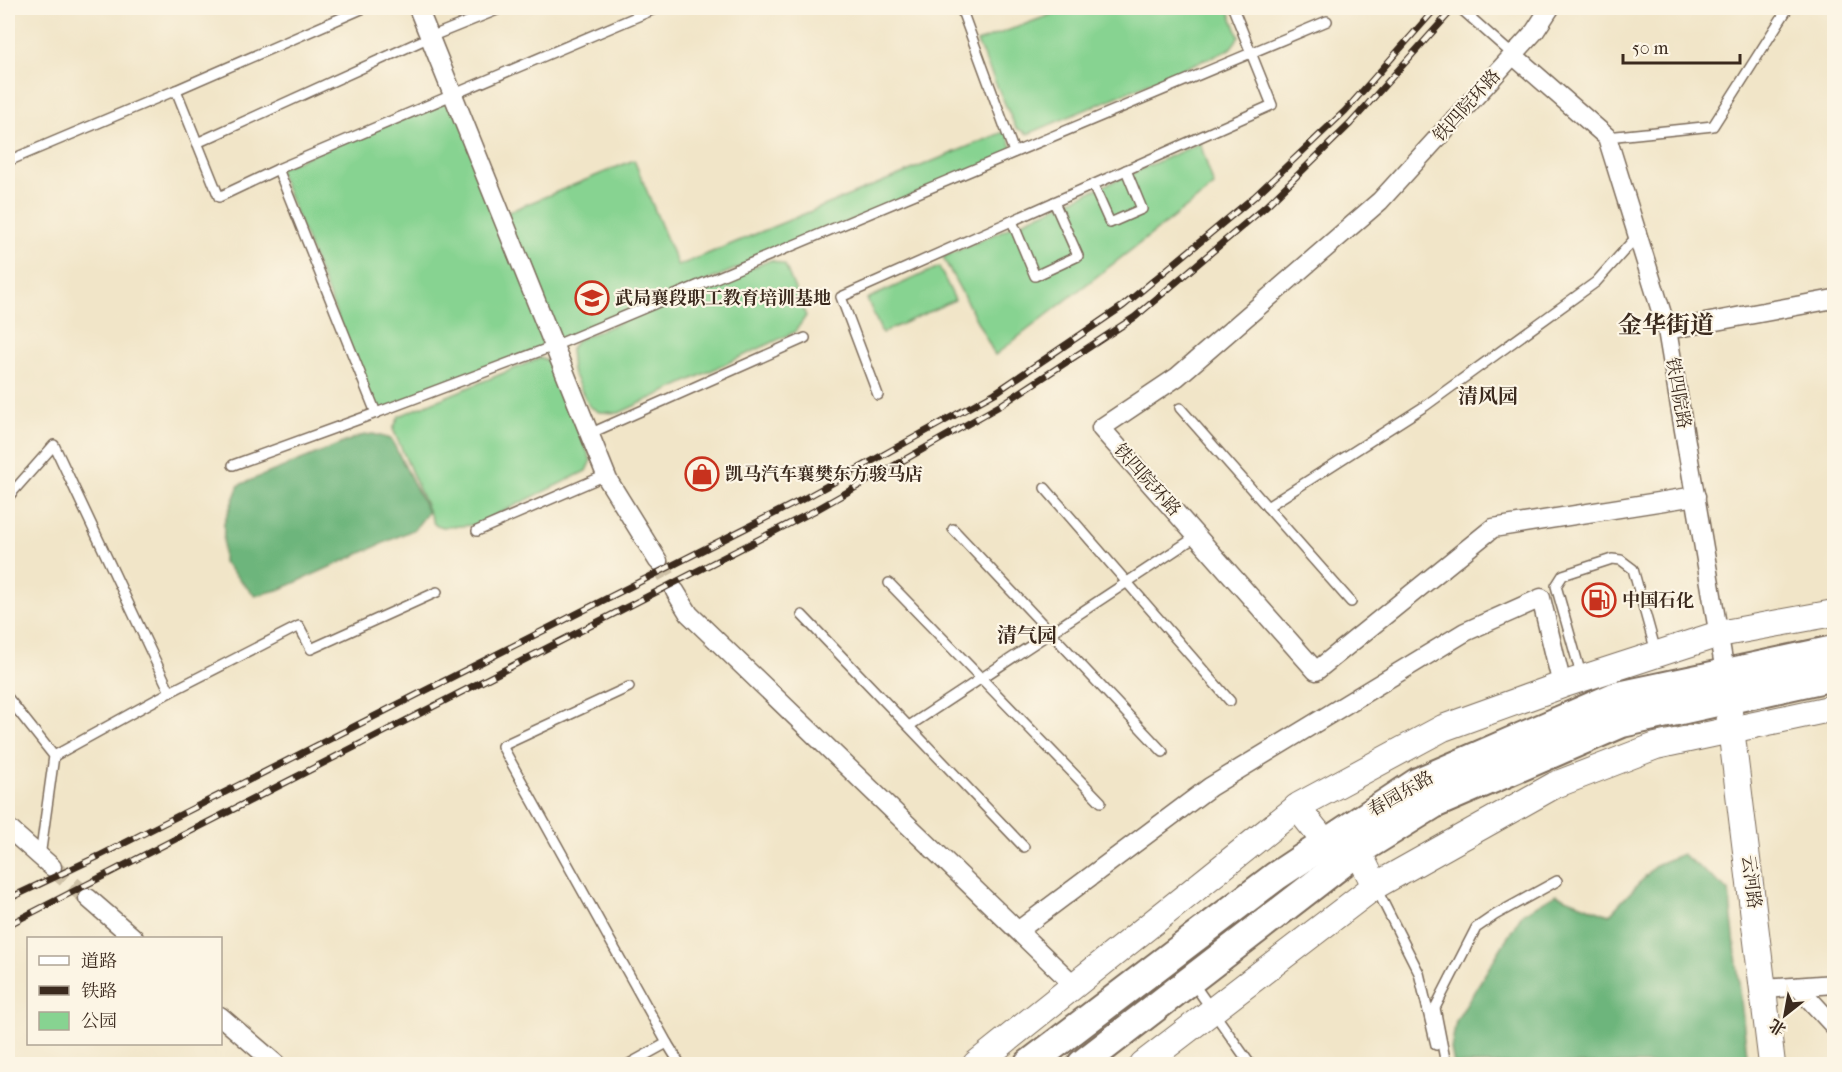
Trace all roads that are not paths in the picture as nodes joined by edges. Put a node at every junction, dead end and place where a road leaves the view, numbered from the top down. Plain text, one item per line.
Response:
1 (364, 8) edge
2 (418, 8) edge
3 (502, 8) edge
4 (657, 8) edge
5 (961, 8) edge
6 (1233, 8) edge
7 (1460, 8) edge
8 (1550, 8) edge
9 (1786, 8) edge
10 (1327, 21) dead end
11 (430, 37) junction
12 (1249, 53) junction
13 (1513, 55) junction
14 (176, 90) junction
15 (453, 94) junction
16 (1607, 137) junction
17 (197, 143) junction
18 (1014, 152) junction
19 (8, 161) edge
20 (278, 169) junction
21 (1126, 170) junction
22 (1093, 185) junction
23 (1054, 202) junction
24 (1012, 221) junction
25 (1638, 236) junction
26 (1834, 299) edge
27 (1667, 330) junction
28 (805, 338) dead end
29 (554, 346) junction
30 (878, 395) dead end
31 (1180, 408) dead end
32 (376, 413) junction
33 (589, 434) junction
34 (233, 465) dead end
35 (606, 475) junction
36 (1045, 489) dead end
37 (1696, 496) junction
38 (8, 497) edge
39 (1267, 507) junction
40 (953, 529) dead end
41 (477, 531) dead end
42 (1197, 536) junction
43 (658, 561) tunnel mouth
44 (1127, 582) junction
45 (889, 583) dead end
46 (675, 591) tunnel mouth
47 (437, 592) dead end
48 (1351, 602) dead end
49 (1834, 613) edge
50 (802, 615) dead end
51 (1051, 633) junction
52 (1719, 634) junction
53 (1834, 650) edge
54 (1657, 654) junction
55 (1725, 672) junction
56 (1834, 676) edge
57 (982, 678) junction
58 (1572, 682) junction
59 (630, 687) dead end
60 (170, 692) junction
61 (8, 698) edge
62 (1727, 700) junction
63 (1230, 701) dead end
64 (1834, 708) edge
65 (909, 726) junction
66 (1731, 729) junction
67 (1163, 752) dead end
68 (54, 756) junction
69 (1101, 802) dead end
70 (1297, 807) junction
71 (8, 828) edge
72 (1325, 842) junction
73 (1024, 847) dead end
74 (1358, 851) junction
75 (46, 862) joint
76 (1557, 882) dead end
77 (1376, 886) junction
78 (88, 898) tunnel mouth
79 (1019, 930) junction
80 (132, 937) edge
81 (1191, 981) junction
82 (1834, 984) edge
83 (1076, 987) junction
84 (1798, 987) junction
85 (1764, 989) junction
86 (1212, 1010) junction
87 (1098, 1011) junction
88 (222, 1018) edge
89 (1834, 1026) edge
90 (667, 1043) junction
91 (276, 1065) edge
92 (629, 1065) edge
93 (680, 1065) edge
94 (976, 1065) edge
95 (1029, 1065) edge
96 (1082, 1065) edge
97 (1143, 1065) edge
98 (1250, 1065) edge
99 (1441, 1065) edge
100 (1446, 1065) edge
101 (1772, 1065) edge

1 - 14 lane
2 - 11 street
3 - 11 lane
4 - 15 lane
5 - 18 lane
6 - 12 lane
7 - 13 lane
8 - 13 street, 铁四院环路
9 - 16 lane
10 - 12 lane
11 - 15 street
11 - 17 lane
12 - 18 lane
12 - 21 lane
13 - 16 street
13 - 42 street, 铁四院环路
14 - 17 lane
14 - 19 lane
15 - 20 lane
15 - 29 street
16 - 25 street, 铁四院路
17 - 20 lane
18 - 29 lane
20 - 32 lane
21 - 22 lane
21 - 22 lane
22 - 23 lane
23 - 24 lane
23 - 24 lane
24 - 30 lane
25 - 27 street, 铁四院路
25 - 39 lane
26 - 27 street
27 - 37 street, 铁四院路
28 - 33 lane
29 - 32 lane
29 - 33 street
31 - 39 lane
32 - 34 lane
33 - 35 street
35 - 41 lane
35 - 43 street
36 - 44 lane
37 - 42 street, 铁四院环路
37 - 52 street, 铁四院路
38 - 60 lane
39 - 48 lane
40 - 51 lane
42 - 44 lane
44 - 51 lane
44 - 63 lane
45 - 57 lane
46 - 79 street
47 - 60 lane
49 - 52 street
50 - 65 lane
51 - 57 lane
51 - 67 lane
52 - 54 street
52 - 55 street, 铁四院路
53 - 55 main road, 春园东路
54 - 58 street
54 - 58 lane
55 - 72 main road, 春园东路
56 - 62 main road, 春园东路
57 - 65 lane
57 - 69 lane
58 - 70 street
58 - 79 street
59 - 90 lane
60 - 68 lane
61 - 68 lane
62 - 66 street, 云河路
62 - 74 main road, 春园东路
64 - 66 street
65 - 73 lane
66 - 77 street
66 - 85 street, 云河路
68 - 75 lane
70 - 72 street
70 - 83 street
71 - 75 street
72 - 87 main road, 春园东路
74 - 77 street
74 - 81 main road, 春园东路
76 - 100 lane
77 - 86 street
77 - 99 lane
78 - 80 street
79 - 83 street
81 - 86 lane
81 - 96 main road, 春园东路
82 - 84 street
83 - 87 street
83 - 94 street
84 - 85 street
84 - 89 street
85 - 101 street, 云河路
86 - 97 street
86 - 98 lane
87 - 95 main road, 春园东路
88 - 91 street
90 - 92 lane
90 - 93 lane

